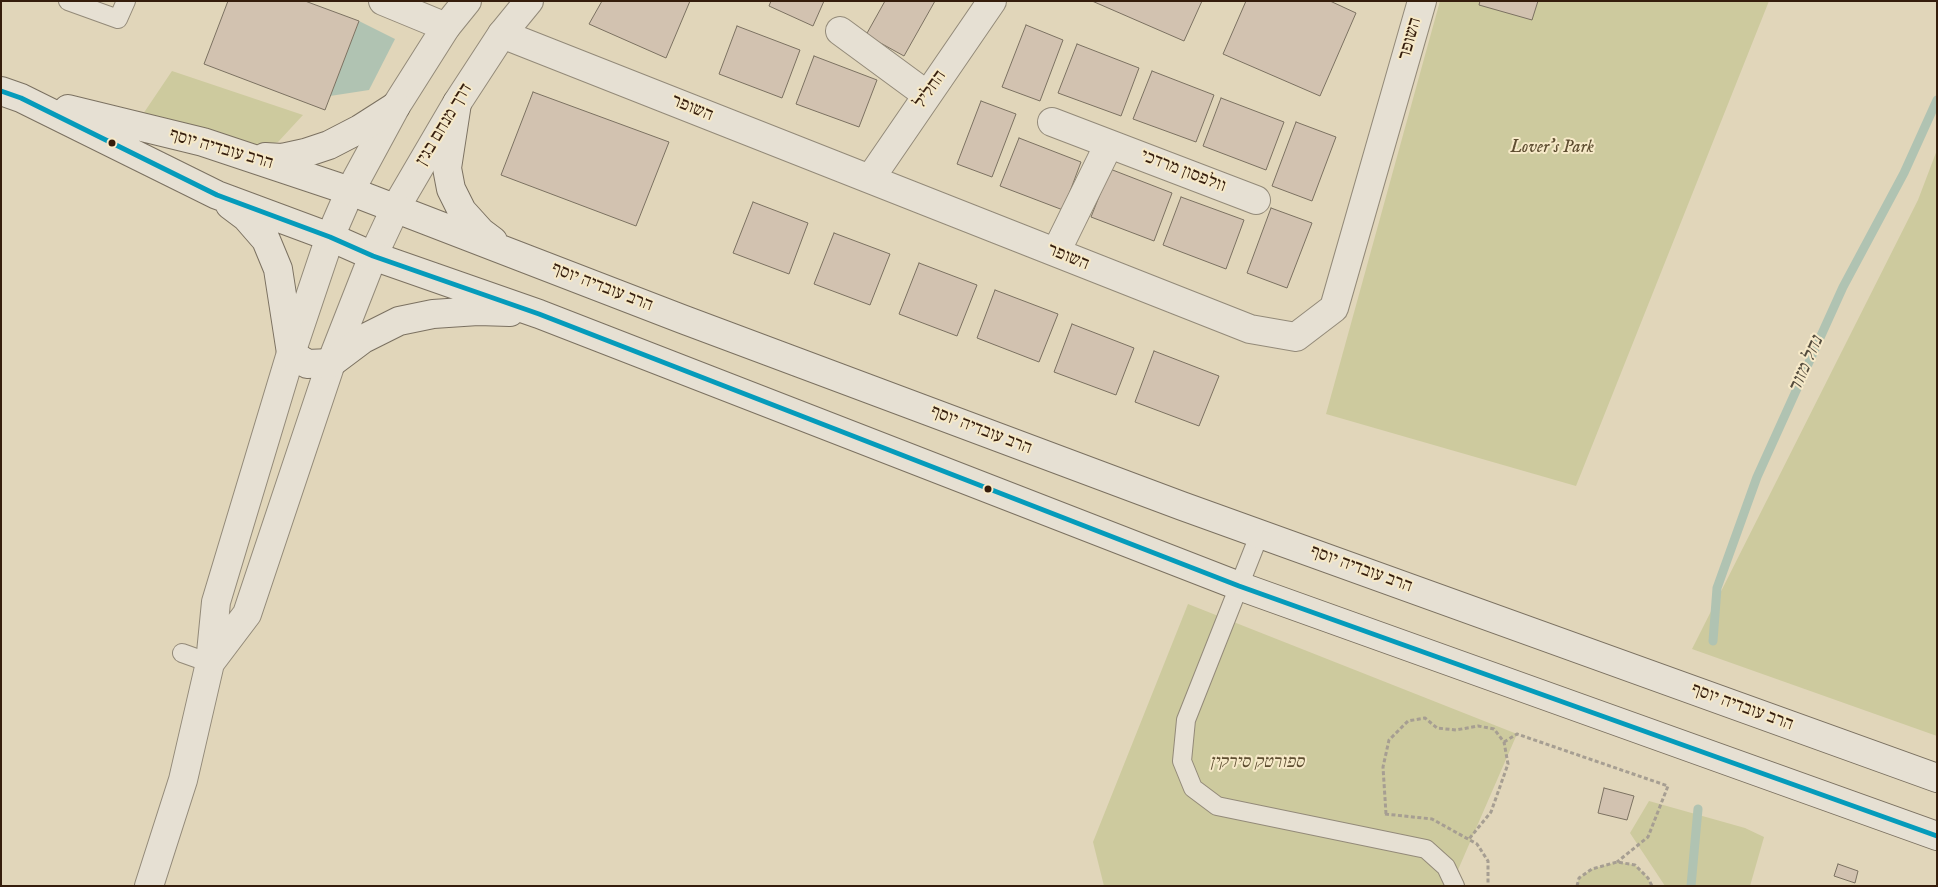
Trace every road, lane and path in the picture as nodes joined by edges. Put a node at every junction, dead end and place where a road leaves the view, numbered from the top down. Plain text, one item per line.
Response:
1 (68, 1) edge
2 (126, 1) edge
3 (382, 1) edge
4 (467, 1) edge
5 (529, 1) edge
6 (992, 1) edge
7 (1422, 1) edge
8 (446, 27) junction
9 (840, 31) dead end
10 (502, 34) junction
11 (11, 94) edge
12 (927, 95) junction
13 (456, 104) junction
14 (396, 106) junction
15 (1052, 122) dead end
16 (1109, 144) junction
17 (253, 157) junction
18 (870, 179) junction
19 (350, 191) junction
20 (217, 195) junction
21 (1256, 200) dead end
22 (395, 209) junction
23 (330, 237) junction
24 (509, 252) junction
25 (1056, 252) junction
26 (373, 256) junction
27 (539, 314) junction
28 (291, 353) junction
29 (331, 363) junction
30 (1260, 533) junction
31 (1239, 586) junction
32 (182, 653) dead end
33 (210, 663) junction
34 (1504, 742) junction
35 (1937, 778) edge
36 (1386, 814) dead end
37 (1937, 836) edge
38 (1469, 839) dead end
39 (1617, 862) junction
40 (149, 886) edge
41 (1455, 886) edge
42 (1577, 886) edge
43 (1652, 886) edge

1 - 2 lane
3 - 8 main road
4 - 8 main road
5 - 10 main road, דרך מנחם בגין
6 - 12 main road, החליל
7 - 25 main road, השופר
8 - 14 main road
9 - 12 main road
10 - 13 main road, דרך מנחם בגין
10 - 18 main road, השופר
11 - 17 main road, הרב עובדיה יוסף
11 - 20 main road, הרב עובדיה יוסף
12 - 18 main road, החליל
13 - 22 main road, דרך מנחם בגין
13 - 24 main road
14 - 17 main road
14 - 19 main road
15 - 16 main road, וולפסון מרדכי
16 - 21 main road, וולפסון מרדכי
16 - 25 main road
17 - 19 main road, הרב עובדיה יוסף
18 - 25 main road, השופר
19 - 22 main road, הרב עובדיה יוסף
19 - 23 main road
20 - 23 main road, הרב עובדיה יוסף
20 - 28 main road
22 - 24 main road, הרב עובדיה יוסף
22 - 26 main road, דרך מנחם בגין
23 - 26 main road, הרב עובדיה יוסף
23 - 28 main road
24 - 30 main road, הרב עובדיה יוסף
26 - 27 main road, הרב עובדיה יוסף
26 - 29 main road, דרך מנחם בגין
27 - 29 main road
27 - 31 main road, הרב עובדיה יוסף
28 - 29 main road
28 - 33 main road
29 - 33 main road, דרך מנחם בגין
30 - 31 lane
30 - 35 main road, הרב עובדיה יוסף
31 - 37 main road, הרב עובדיה יוסף
31 - 41 lane
32 - 33 lane
33 - 40 main road
34 - 36 path
34 - 38 path
34 - 39 path
39 - 42 path
39 - 43 path

